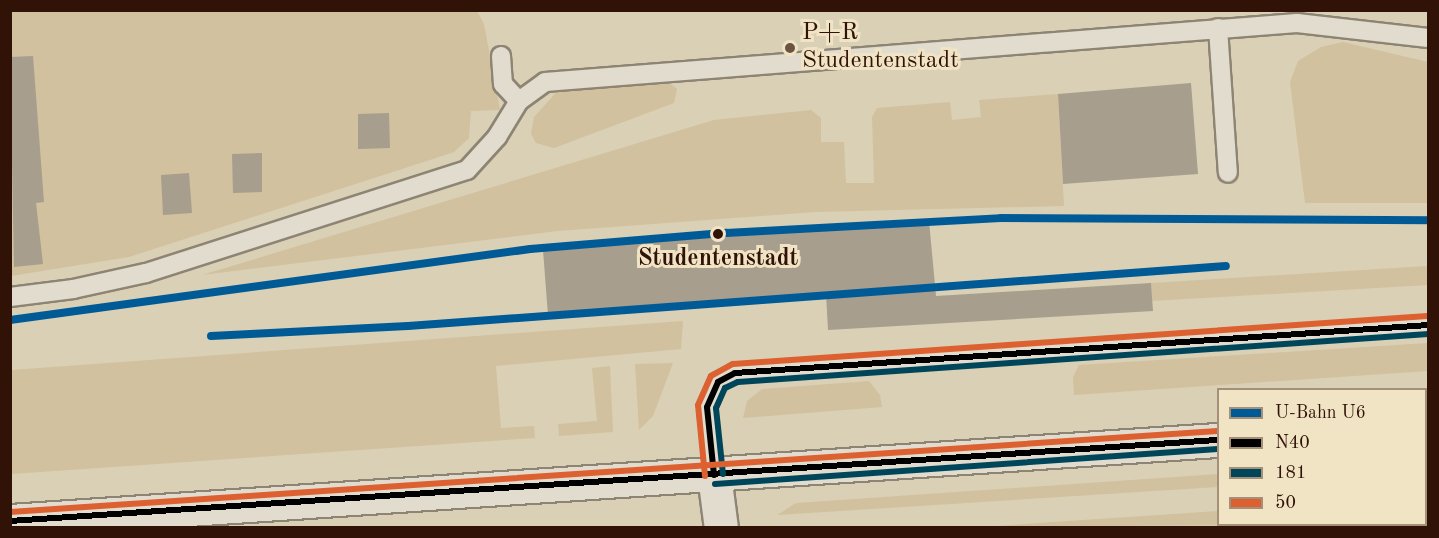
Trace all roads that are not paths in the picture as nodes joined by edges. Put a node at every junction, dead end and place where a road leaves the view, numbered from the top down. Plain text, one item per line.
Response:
1 (1297, 17) edge
2 (1218, 28) junction
3 (1428, 39) edge
4 (501, 56) dead end
5 (519, 101) junction
6 (1228, 173) dead end
7 (10, 297) edge
8 (1428, 325) edge
9 (1217, 440) edge
10 (714, 475) junction
11 (10, 521) edge
12 (94, 522) edge
13 (721, 528) edge

1 - 2 lane
1 - 3 lane
2 - 5 lane
2 - 6 lane
4 - 5 lane
5 - 7 lane
8 - 10 lane
9 - 10 main road
10 - 12 main road
10 - 13 main road
11 - 12 main road

